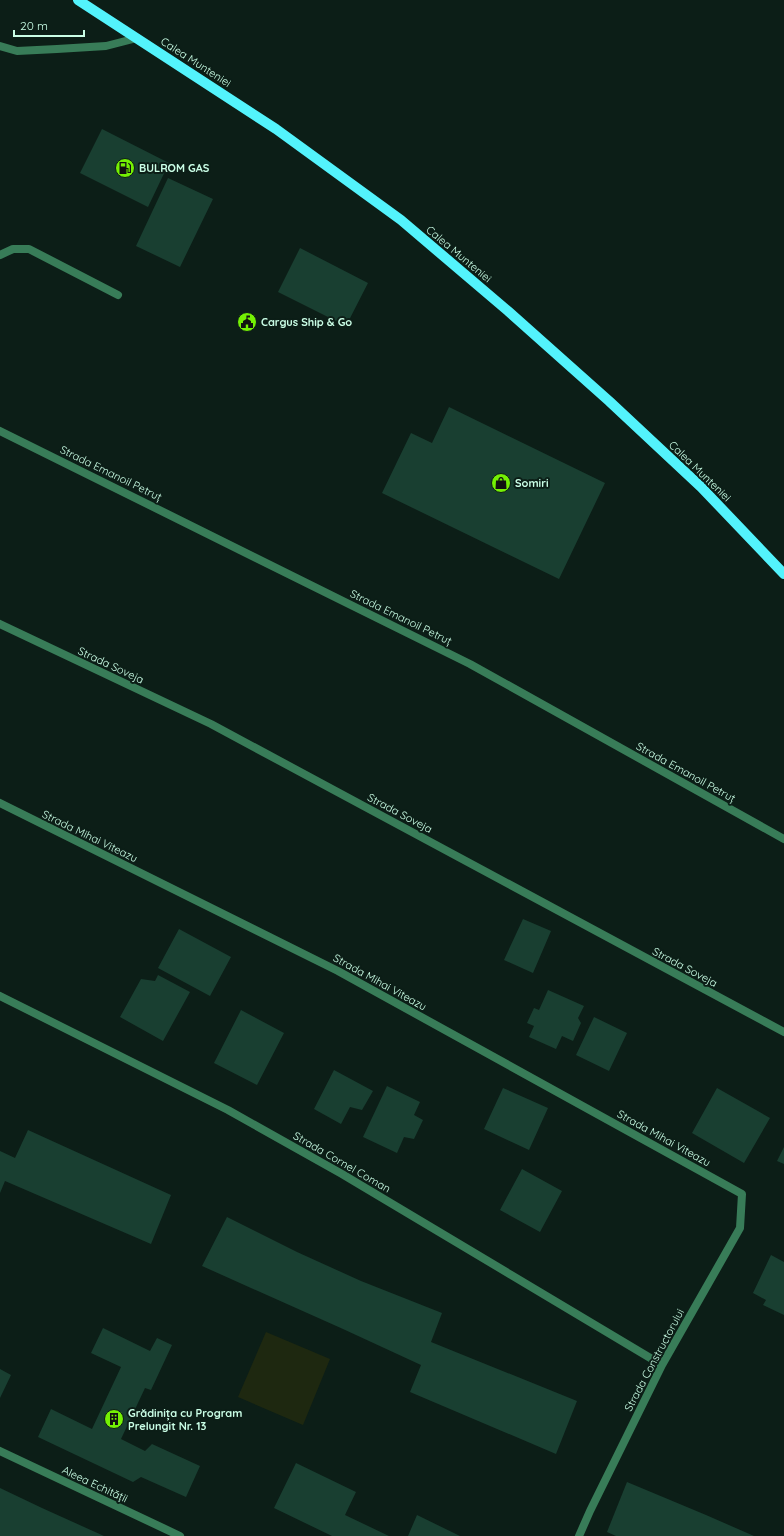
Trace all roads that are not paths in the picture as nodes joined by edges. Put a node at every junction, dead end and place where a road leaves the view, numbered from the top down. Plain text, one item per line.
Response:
1 (78, 0) edge
2 (137, 38) junction
3 (0, 46) edge
4 (0, 255) edge
5 (118, 294) dead end
6 (0, 431) edge
7 (784, 574) edge
8 (0, 624) edge
9 (0, 803) edge
10 (784, 839) edge
11 (0, 996) edge
12 (784, 1032) edge
13 (742, 1194) joint
14 (662, 1365) junction
15 (0, 1451) edge
16 (180, 1536) edge
17 (579, 1536) edge

1 - 2 main road, Calea Munteniei
2 - 3 street
2 - 7 main road, Calea Munteniei
4 - 5 street
6 - 10 street, Strada Emanoil Petruț
8 - 12 street, Strada Soveja
9 - 13 street, Strada Mihai Viteazu
11 - 14 street, Strada Cornel Coman
13 - 14 street, Strada Constructorului
14 - 17 street, Strada Constructorului
15 - 16 street, Aleea Echității

